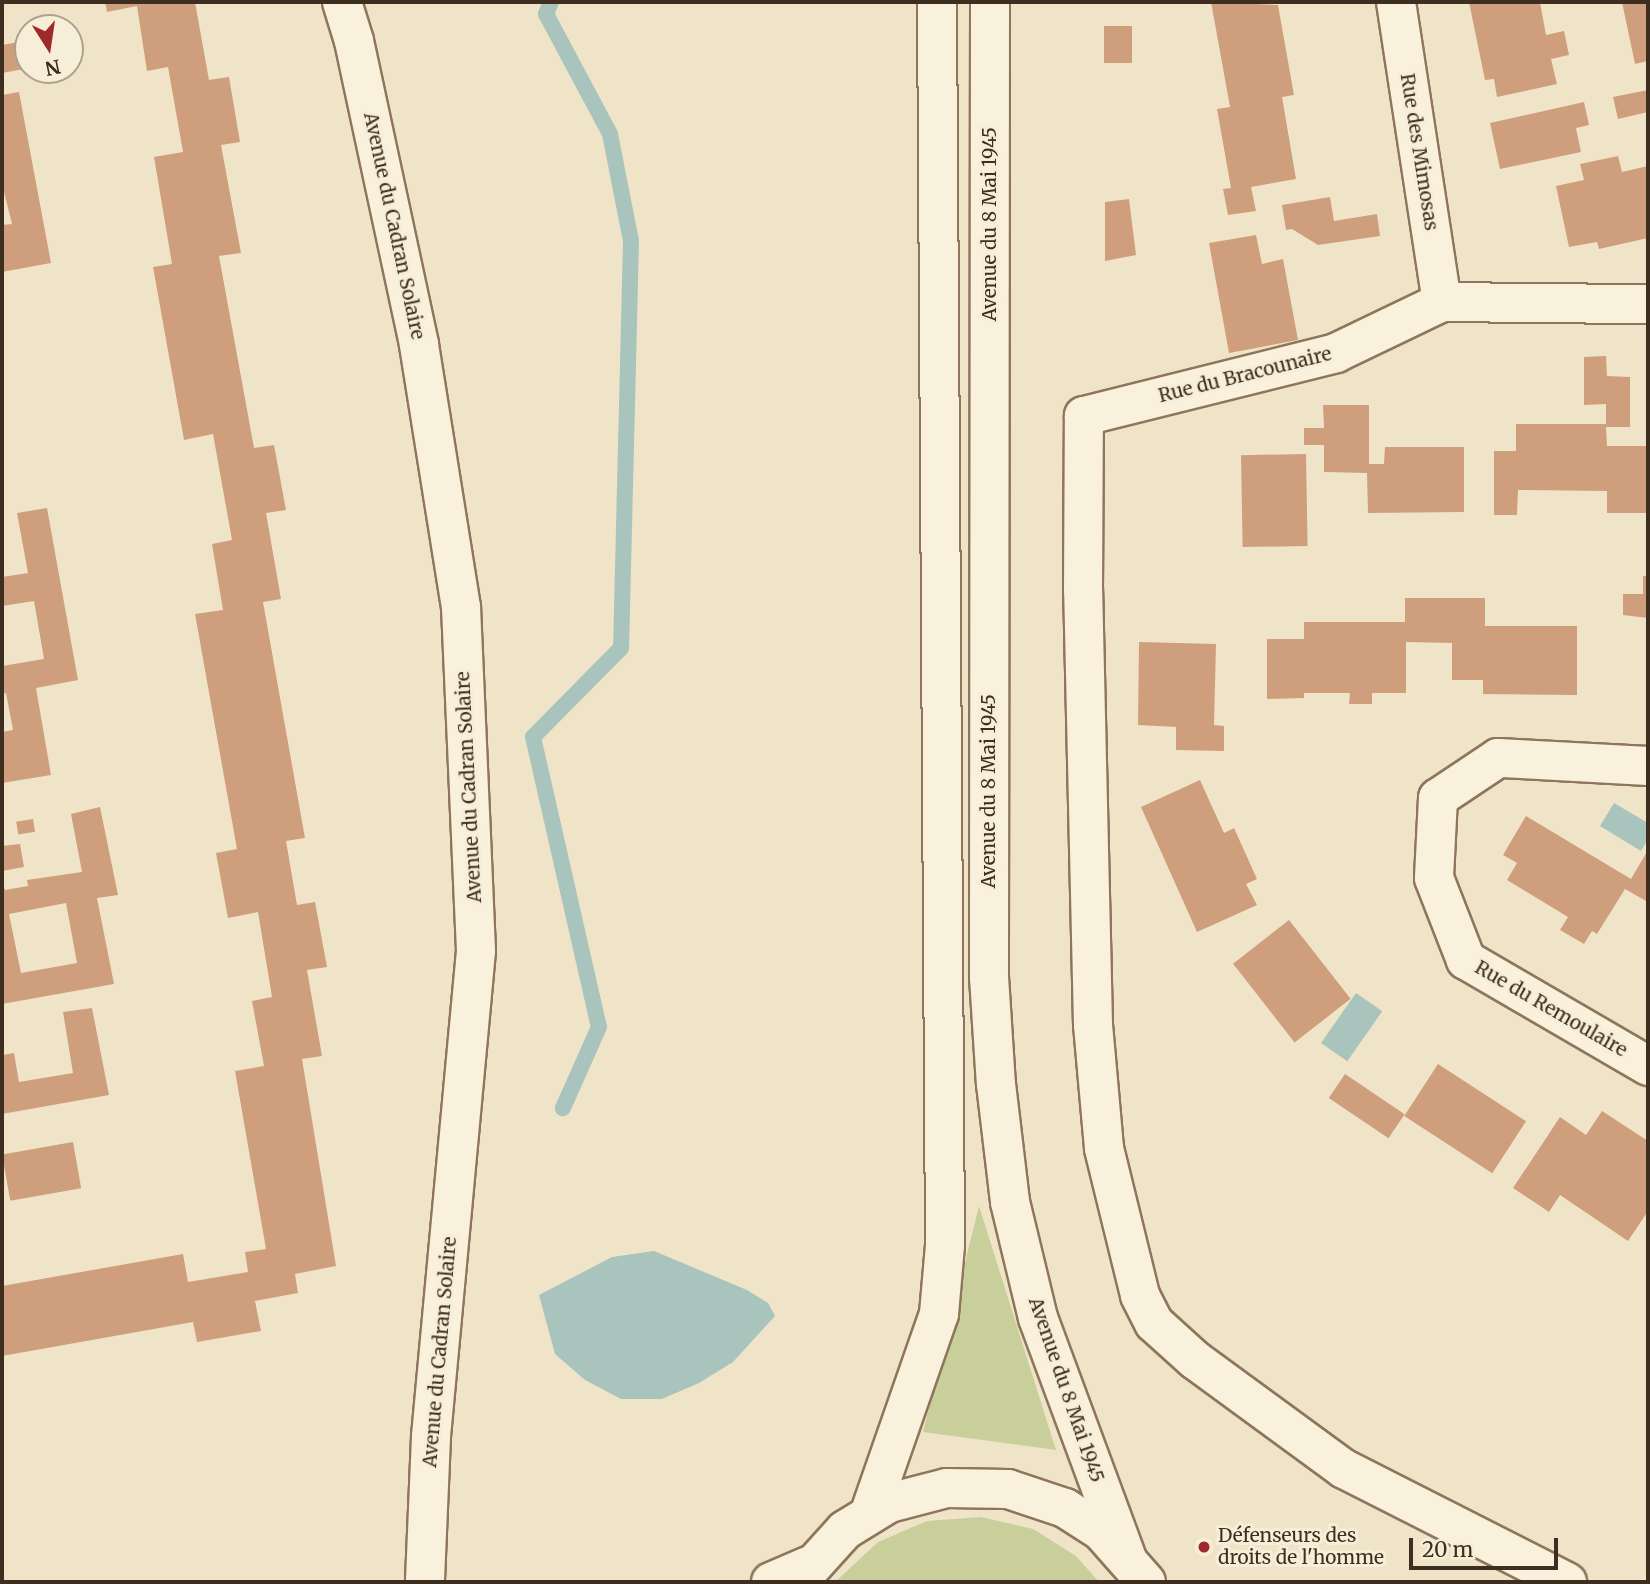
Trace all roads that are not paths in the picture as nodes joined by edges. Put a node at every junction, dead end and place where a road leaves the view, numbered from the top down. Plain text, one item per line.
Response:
1 (342, 2) edge
2 (937, 2) edge
3 (990, 2) edge
4 (1396, 2) edge
5 (1442, 302) junction
6 (1648, 304) edge
7 (1648, 766) edge
8 (1648, 1066) edge
9 (869, 1515) junction
10 (1137, 1571) edge
11 (803, 1574) edge
12 (425, 1582) edge
13 (771, 1582) edge
14 (1567, 1582) edge

1 - 12 street, Avenue du Cadran Solaire
2 - 9 street
3 - 10 street, Avenue du 8 Mai 1945
4 - 5 street, Rue des Mimosas
5 - 6 street, Rue du Bracounaire
5 - 14 street, Rue du Bracounaire
7 - 8 street, Rue du Remoulaire
9 - 10 street
9 - 11 street
11 - 13 street

